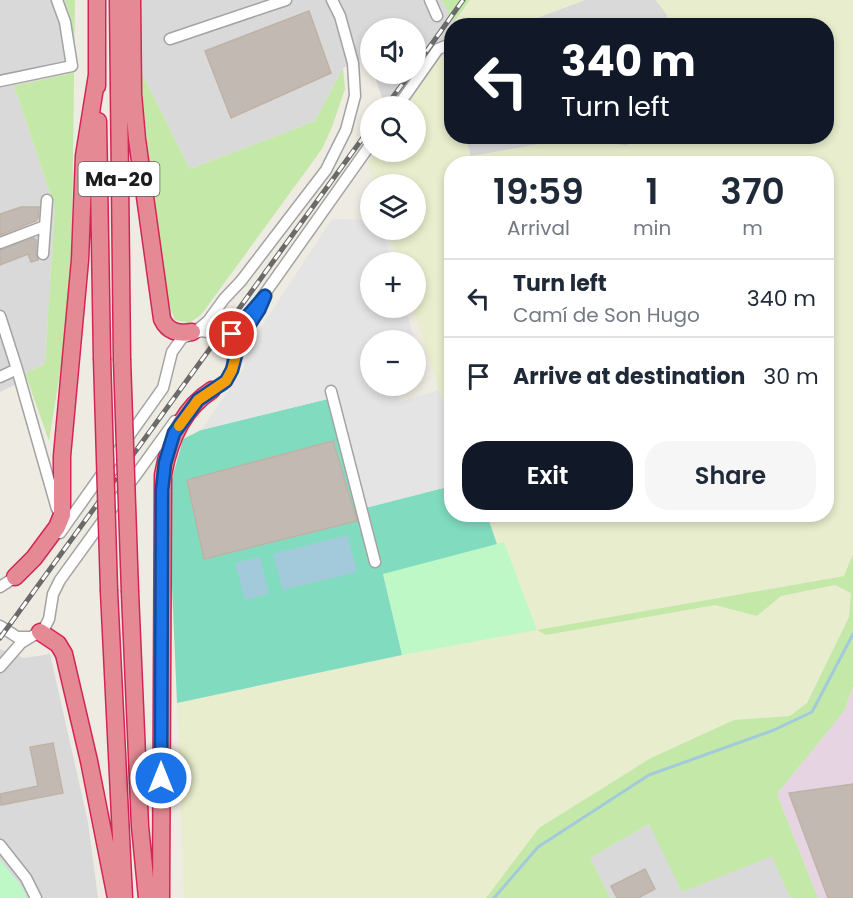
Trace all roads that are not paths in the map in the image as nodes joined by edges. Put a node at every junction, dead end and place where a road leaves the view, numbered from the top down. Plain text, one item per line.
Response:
1 (57, 0) edge
2 (91, 0) edge
3 (97, 0) edge
4 (118, 0) edge
5 (132, 0) edge
6 (286, 0) edge
7 (332, 0) edge
8 (430, 0) edge
9 (437, 16) dead end
10 (97, 24) junction
11 (170, 39) dead end
12 (443, 47) dead end
13 (97, 75) junction
14 (0, 81) edge
15 (406, 96) edge
16 (360, 159) edge
17 (46, 201) dead end
18 (45, 226) junction
19 (0, 243) edge
20 (43, 254) dead end
21 (241, 281) junction
22 (265, 296) junction
23 (0, 316) edge
24 (194, 332) junction
25 (219, 336) junction
26 (233, 364) junction
27 (17, 369) junction
28 (0, 377) edge
29 (212, 390) junction
30 (331, 391) dead end
31 (57, 509) dead end
32 (375, 562) dead end
33 (15, 577) junction
34 (0, 587) edge
35 (2, 629) edge
36 (36, 634) junction
37 (0, 658) edge
38 (0, 667) edge
39 (0, 845) edge
40 (36, 898) edge
41 (116, 898) edge
42 (124, 898) edge
43 (147, 898) edge
44 (160, 898) edge

1 - 14 street
2 - 10 highway
3 - 10 highway, Ma-20
4 - 43 highway, Ma-20, bridge
5 - 24 highway
6 - 11 street
7 - 21 street
8 - 9 street
10 - 13 highway, Ma-20
12 - 15 street
13 - 33 highway
13 - 42 highway, Ma-20, bridge
16 - 22 street
17 - 18 street
18 - 19 street
18 - 20 street
21 - 24 street
21 - 25 street
22 - 25 street
22 - 26 street
23 - 27 street
24 - 25 street
24 - 33 street
25 - 26 street
26 - 29 street
27 - 28 street
27 - 31 street
29 - 36 street
29 - 44 highway
30 - 32 street
33 - 34 street
35 - 36 street
35 - 37 street
36 - 38 street
36 - 41 highway
39 - 40 street

